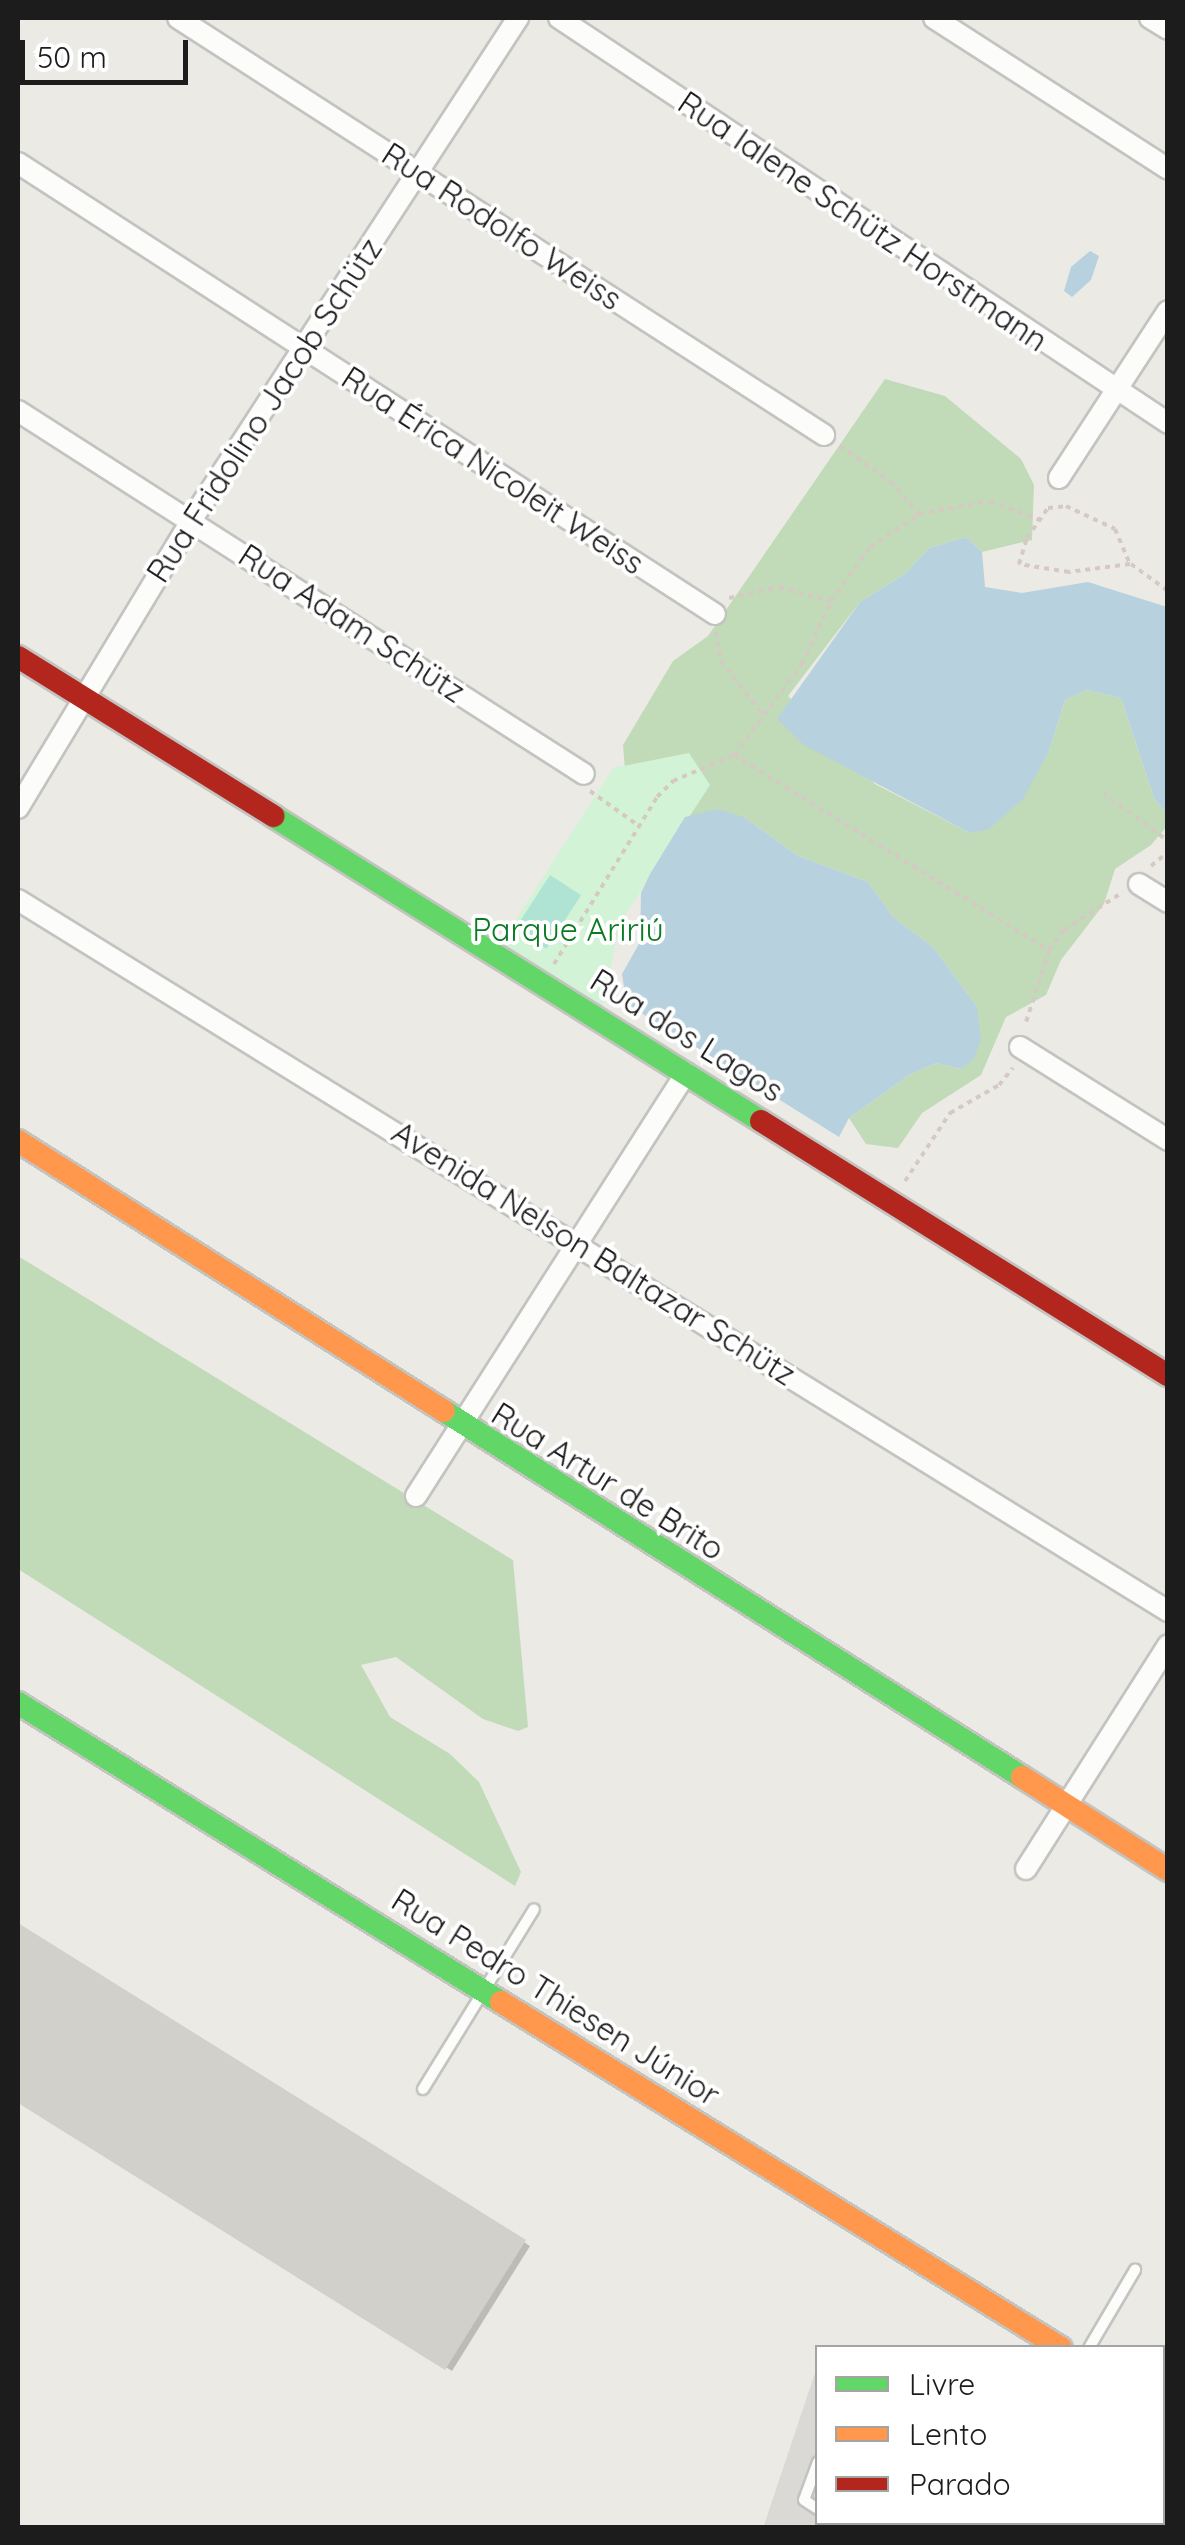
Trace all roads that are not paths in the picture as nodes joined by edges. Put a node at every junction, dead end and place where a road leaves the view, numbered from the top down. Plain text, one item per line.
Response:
1 (178, 18) edge
2 (518, 18) edge
3 (559, 18) edge
4 (934, 18) edge
5 (1150, 18) edge
6 (1168, 29) edge
7 (18, 163) edge
8 (1168, 168) edge
9 (418, 171) junction
10 (1168, 311) edge
11 (303, 346) junction
12 (1116, 390) junction
13 (18, 412) edge
14 (1168, 423) edge
15 (824, 436) road end
16 (1058, 478) dead end
17 (192, 519) junction
18 (715, 614) road end
19 (18, 658) edge
20 (82, 698) junction
21 (584, 774) road end
22 (18, 808) edge
23 (1139, 884) road end
24 (18, 900) edge
25 (1168, 902) edge
26 (1020, 1047) road end
27 (686, 1073) junction
28 (1168, 1140) edge
29 (18, 1141) edge
30 (577, 1241) junction
31 (1168, 1374) edge
32 (460, 1426) junction
33 (416, 1496) dead end
34 (1168, 1611) edge
35 (1168, 1645) edge
36 (18, 1703) edge
37 (1066, 1806) junction
38 (1026, 1868) dead end
39 (1168, 1870) edge
40 (534, 1909) dead end
41 (484, 1991) junction
42 (423, 2090) dead end
43 (1135, 2270) dead end
44 (1056, 2345) edge
45 (1091, 2345) edge
46 (815, 2470) edge
47 (815, 2506) edge

1 - 9 street, Rua Rodolfo Weiss
2 - 9 street, Rua Fridolino Jacob Schütz
3 - 12 street, Rua Ialene Schütz Horstmann
4 - 8 street
5 - 6 street
7 - 11 street, Rua Érica Nicoleit Weiss
9 - 11 street, Rua Fridolino Jacob Schütz
9 - 15 street, Rua Rodolfo Weiss
10 - 12 street
11 - 17 street, Rua Fridolino Jacob Schütz
11 - 18 street, Rua Érica Nicoleit Weiss
12 - 14 street, Rua Ialene Schütz Horstmann
12 - 16 street
13 - 17 street, Rua Adam Schütz
17 - 20 street, Rua Fridolino Jacob Schütz
17 - 21 street, Rua Adam Schütz
19 - 20 street, Rua dos Lagos
20 - 22 street, Rua Fridolino Jacob Schütz
20 - 27 street, Rua dos Lagos
23 - 25 street
24 - 30 street, Avenida Nelson Baltazar Schütz
26 - 28 street
27 - 30 street
27 - 31 street, Rua dos Lagos
29 - 32 street, Rua Artur de Brito
30 - 32 street
30 - 34 street, Avenida Nelson Baltazar Schütz
32 - 33 street
32 - 37 street, Rua Artur de Brito
35 - 37 street
36 - 41 street, Rua Pedro Thiesen Júnior
37 - 38 street
37 - 39 street, Rua Artur de Brito
40 - 41 lane
41 - 42 lane
41 - 44 street, Rua Pedro Thiesen Júnior
43 - 45 lane
46 - 47 lane

